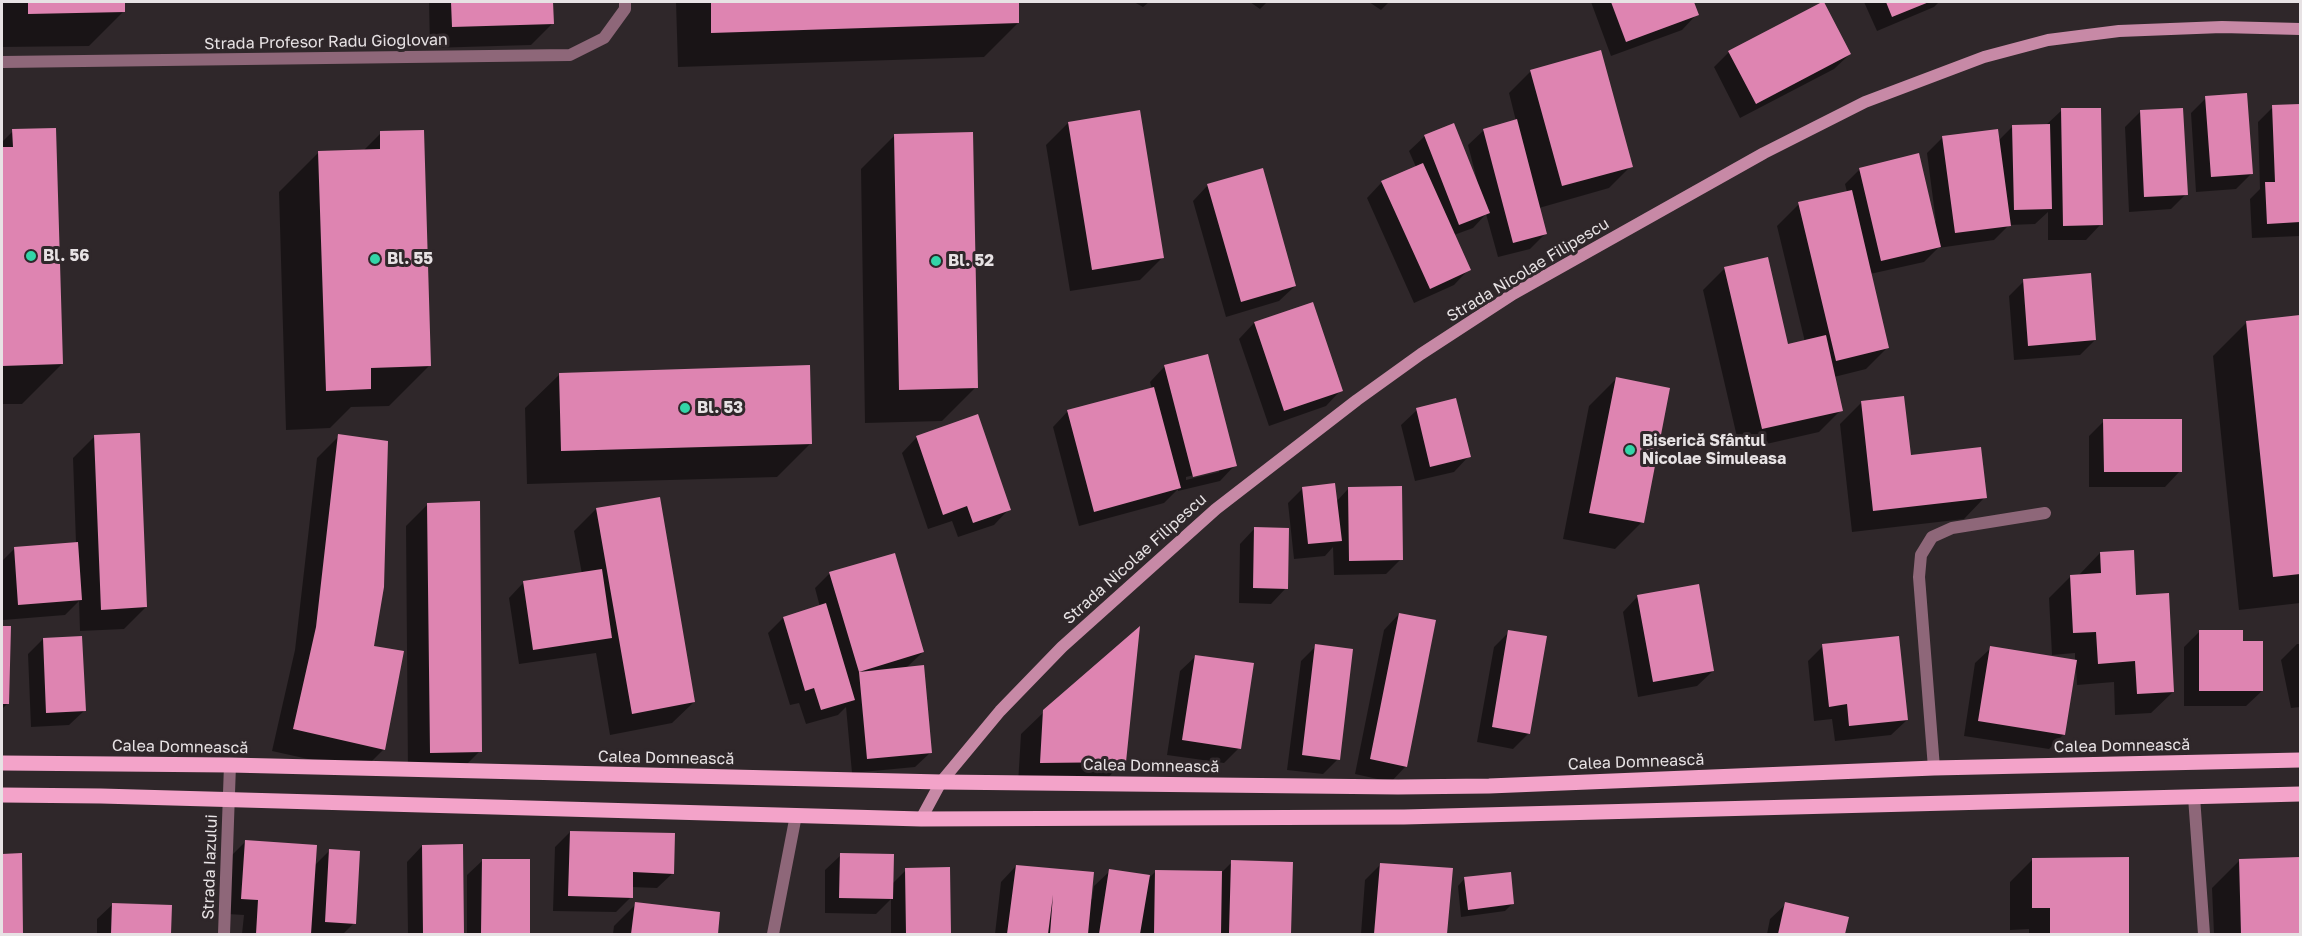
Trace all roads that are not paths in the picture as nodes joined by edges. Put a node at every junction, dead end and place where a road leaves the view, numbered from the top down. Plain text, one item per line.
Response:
1 (625, 2) edge
2 (2301, 29) edge
3 (2, 62) edge
4 (2045, 513) dead end
5 (2301, 760) edge
6 (2, 763) edge
7 (230, 765) junction
8 (1934, 768) junction
9 (941, 782) junction
10 (2301, 794) edge
11 (2, 795) edge
12 (2194, 797) junction
13 (228, 800) junction
14 (796, 815) junction
15 (921, 819) junction
16 (225, 934) edge
17 (773, 934) edge
18 (2204, 934) edge

1 - 3 street, Strada Profesor Radu Gioglovan
2 - 9 street, Strada Nicolae Filipescu
4 - 8 street
5 - 8 main road, Calea Domnească
6 - 7 main road, Calea Domnească
7 - 9 main road, Calea Domnească
7 - 13 street, Strada Iazului
8 - 9 main road, Calea Domnească
9 - 15 street, Strada Nicolae Filipescu
10 - 12 main road
11 - 13 main road
12 - 15 main road
12 - 18 street
13 - 14 main road
13 - 16 street, Strada Iazului
14 - 15 main road
14 - 17 street

